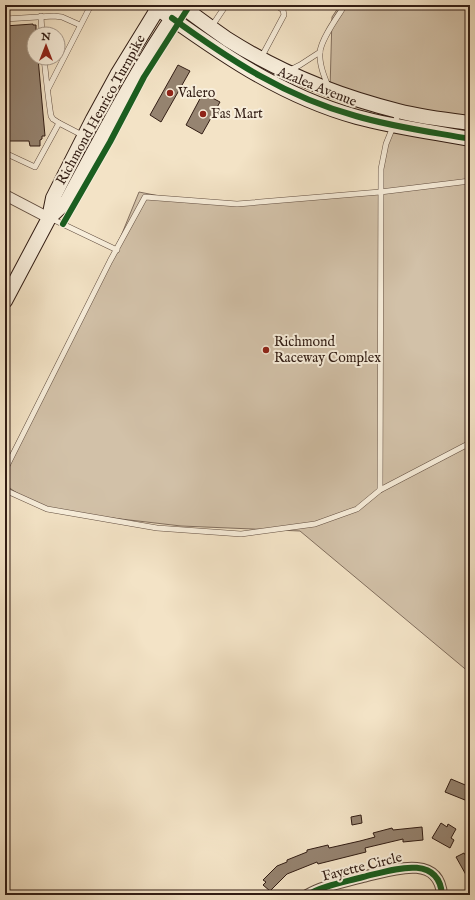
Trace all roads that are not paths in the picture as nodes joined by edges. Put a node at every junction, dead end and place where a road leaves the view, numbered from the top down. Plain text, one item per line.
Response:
1 (91, 5) edge
2 (180, 5) edge
3 (226, 5) edge
4 (276, 5) edge
5 (345, 5) edge
6 (157, 6) edge
7 (41, 16) junction
8 (172, 18) junction
9 (5, 19) edge
10 (80, 25) junction
11 (42, 26) edge
12 (210, 28) junction
13 (320, 52) junction
14 (261, 58) junction
15 (45, 66) edge
16 (287, 71) junction
17 (48, 89) junction
18 (330, 90) junction
19 (399, 111) junction
20 (59, 123) junction
21 (470, 123) edge
22 (393, 125) junction
23 (84, 136) junction
24 (470, 137) edge
25 (5, 153) edge
26 (470, 181) edge
27 (380, 192) junction
28 (5, 194) edge
29 (50, 218) junction
30 (117, 250) junction
31 (5, 301) edge
32 (470, 443) edge
33 (5, 470) edge
34 (5, 487) edge
35 (380, 490) junction
36 (307, 895) edge
37 (442, 895) edge

1 - 10 lane
2 - 8 street, Richmond Henrico Turnpike
2 - 12 street, Azalea Avenue
3 - 12 lane
4 - 14 lane
5 - 13 lane
6 - 8 street, Azalea Avenue
6 - 23 street, Richmond Henrico Turnpike
7 - 9 lane
7 - 10 lane
7 - 11 lane
8 - 22 street, Azalea Avenue
8 - 29 street, Richmond Henrico Turnpike
10 - 17 lane
12 - 14 street, Azalea Avenue
13 - 16 lane
13 - 18 lane
14 - 16 street, Azalea Avenue
15 - 17 lane
16 - 18 street, Azalea Avenue
17 - 20 lane
18 - 19 street, Azalea Avenue
19 - 21 street, Azalea Avenue
19 - 22 lane
20 - 23 lane
20 - 25 lane
22 - 24 street, Azalea Avenue
22 - 27 lane
23 - 29 street, Richmond Henrico Turnpike
26 - 27 lane
27 - 30 lane
27 - 35 lane
28 - 29 street
29 - 30 lane
29 - 31 street, Richmond Henrico Turnpike
30 - 33 lane
32 - 35 lane
34 - 35 lane
36 - 37 street, Fayette Circle

